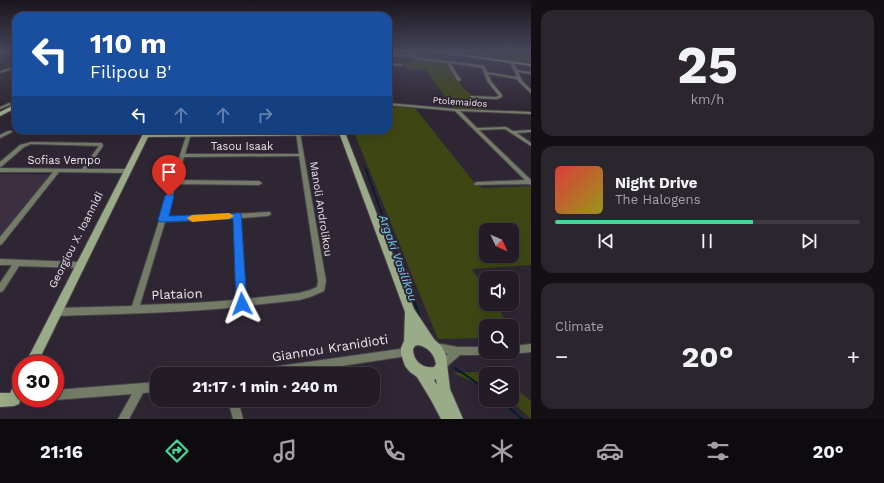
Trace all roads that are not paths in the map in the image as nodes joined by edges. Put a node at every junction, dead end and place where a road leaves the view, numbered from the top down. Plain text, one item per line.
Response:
1 (453, 71) edge
2 (516, 71) joint
3 (486, 73) joint
4 (531, 73) edge
5 (517, 78) junction
6 (459, 80) dead end
7 (531, 92) edge
8 (471, 97) dead end
9 (392, 104) edge
10 (9, 107) junction
11 (12, 107) edge
12 (0, 108) edge
13 (456, 110) junction
14 (531, 113) edge
15 (0, 114) edge
16 (475, 129) junction
17 (10, 132) dead end
18 (514, 132) junction
19 (531, 132) edge
20 (146, 134) edge
21 (190, 134) edge
22 (298, 134) edge
23 (343, 134) edge
24 (0, 137) edge
25 (531, 145) edge
26 (302, 155) junction
27 (182, 156) junction
28 (0, 165) edge
29 (0, 170) edge
30 (84, 170) junction
31 (57, 171) junction
32 (127, 171) junction
33 (174, 182) junction
34 (258, 183) dead end
35 (530, 183) edge
36 (478, 184) dead end
37 (268, 214) dead end
38 (238, 216) junction
39 (163, 220) junction
40 (0, 242) edge
41 (0, 262) edge
42 (18, 262) junction
43 (79, 265) junction
44 (0, 288) edge
45 (321, 289) joint
46 (242, 304) junction
47 (135, 308) junction
48 (56, 312) junction
49 (410, 312) junction
50 (432, 345) junction
51 (408, 347) junction
52 (531, 348) edge
53 (519, 349) edge
54 (479, 350) edge
55 (458, 351) junction
56 (35, 355) edge
57 (297, 367) edge
58 (442, 367) junction
59 (422, 373) junction
60 (150, 388) edge
61 (140, 389) junction
62 (64, 394) edge
63 (12, 399) edge
64 (0, 400) edge
65 (235, 407) edge
66 (123, 419) edge
67 (238, 419) edge
68 (448, 419) edge
69 (456, 419) edge

1 - 6 street
2 - 4 street
2 - 5 street
3 - 5 street
3 - 8 street
5 - 7 street
9 - 13 street, Ptolemaidos
10 - 11 street
10 - 12 street
10 - 15 street
13 - 14 street, Ptolemaidos
13 - 16 street
16 - 18 street
16 - 35 street
17 - 24 street
18 - 19 street
18 - 25 street
20 - 32 street, Georgiou X. Ioannidi
21 - 27 street
22 - 26 street, Manoli Androlikou
23 - 49 street
26 - 27 street, Tasou Isaak
26 - 45 street, Manoli Androlikou
27 - 33 street
28 - 30 street
29 - 31 street, Sofias Vempo
30 - 31 street, Sofias Vempo
30 - 32 street, Sofias Vempo
31 - 40 street
32 - 43 street, Georgiou X. Ioannidi
33 - 34 street
33 - 39 street
35 - 36 street
37 - 38 street
38 - 39 street
38 - 46 street
39 - 47 street
41 - 42 street
42 - 43 street
42 - 44 street
43 - 48 street, Georgiou X. Ioannidi
45 - 46 street, Plataion
46 - 47 street, Plataion
47 - 48 street, Plataion
48 - 56 street, Georgiou X. Ioannidi
49 - 50 street
49 - 51 street
50 - 51 street
50 - 55 street
50 - 58 street
51 - 57 street, Giannou Kranidioti
51 - 59 street
52 - 53 street
54 - 55 street
55 - 58 street
58 - 59 street
58 - 69 street
59 - 68 street
60 - 61 street
61 - 62 street
61 - 66 street
63 - 64 street
65 - 67 street

